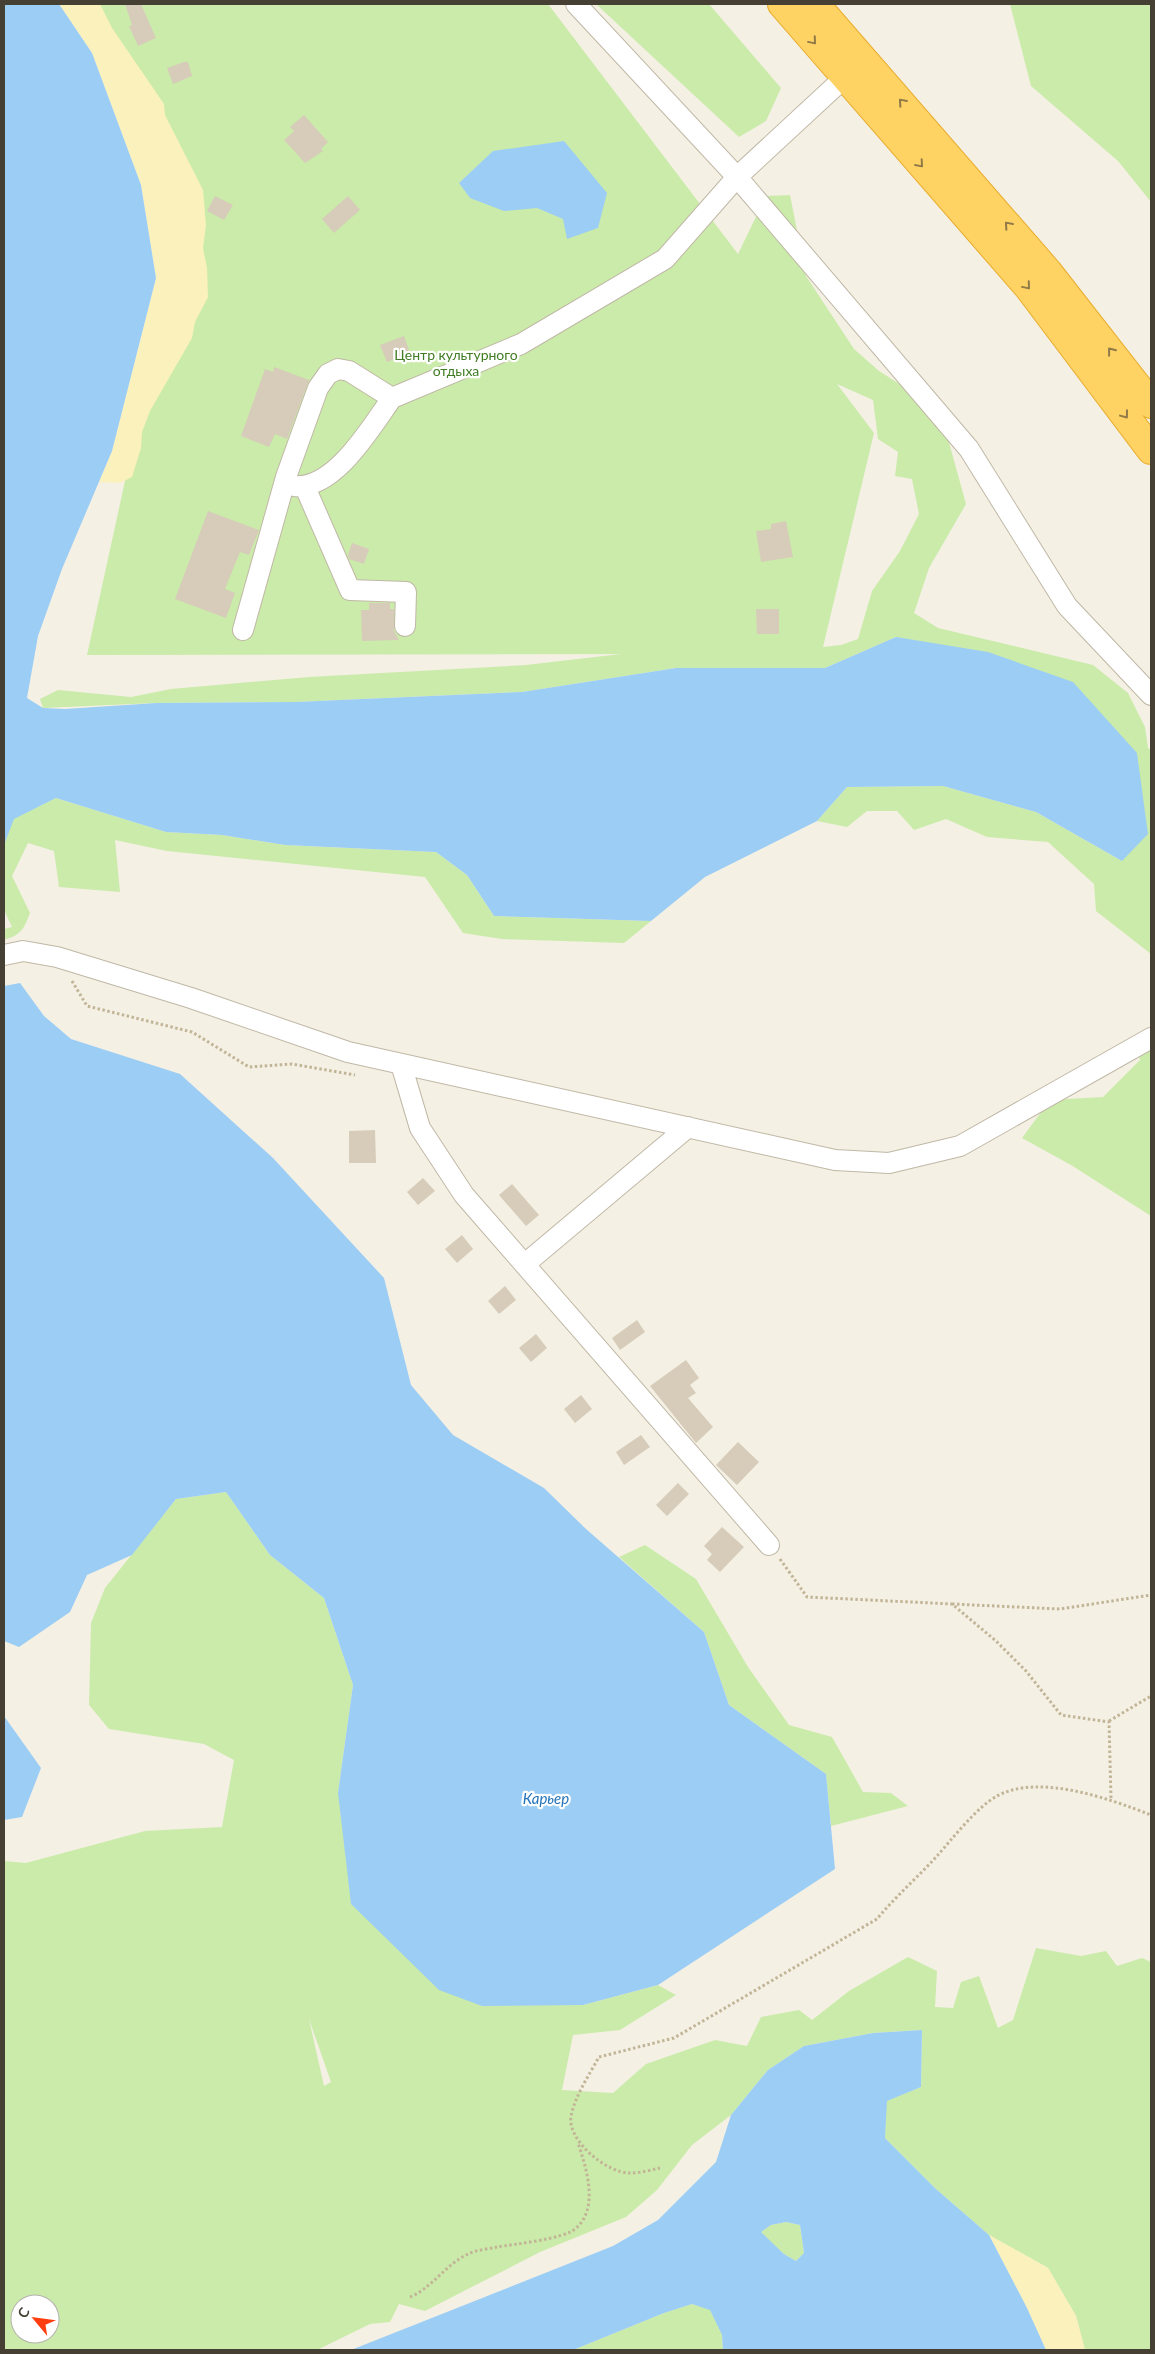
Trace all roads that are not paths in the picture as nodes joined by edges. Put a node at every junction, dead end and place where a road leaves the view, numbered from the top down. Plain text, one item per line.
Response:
1 (576, 4) edge
2 (782, 4) edge
3 (815, 4) edge
4 (844, 78) junction
5 (737, 176) junction
6 (392, 398) junction
7 (1151, 404) edge
8 (1151, 450) edge
9 (284, 485) junction
10 (306, 487) junction
11 (404, 626) dead end
12 (243, 630) dead end
13 (1151, 695) edge
14 (4, 955) edge
15 (1151, 1038) edge
16 (401, 1064) junction
17 (688, 1127) junction
18 (525, 1264) junction
19 (769, 1545) road end

1 - 5 lane
2 -> 4 highway
7 -> 3 highway
4 - 5 lane
4 -> 8 highway
5 - 6 lane
5 - 13 lane
6 - 9 lane
6 - 10 lane
9 - 10 lane
9 - 12 lane
10 - 11 lane
14 - 16 lane
15 - 17 lane
16 - 17 lane
16 - 18 lane
17 - 18 lane
18 - 19 lane

